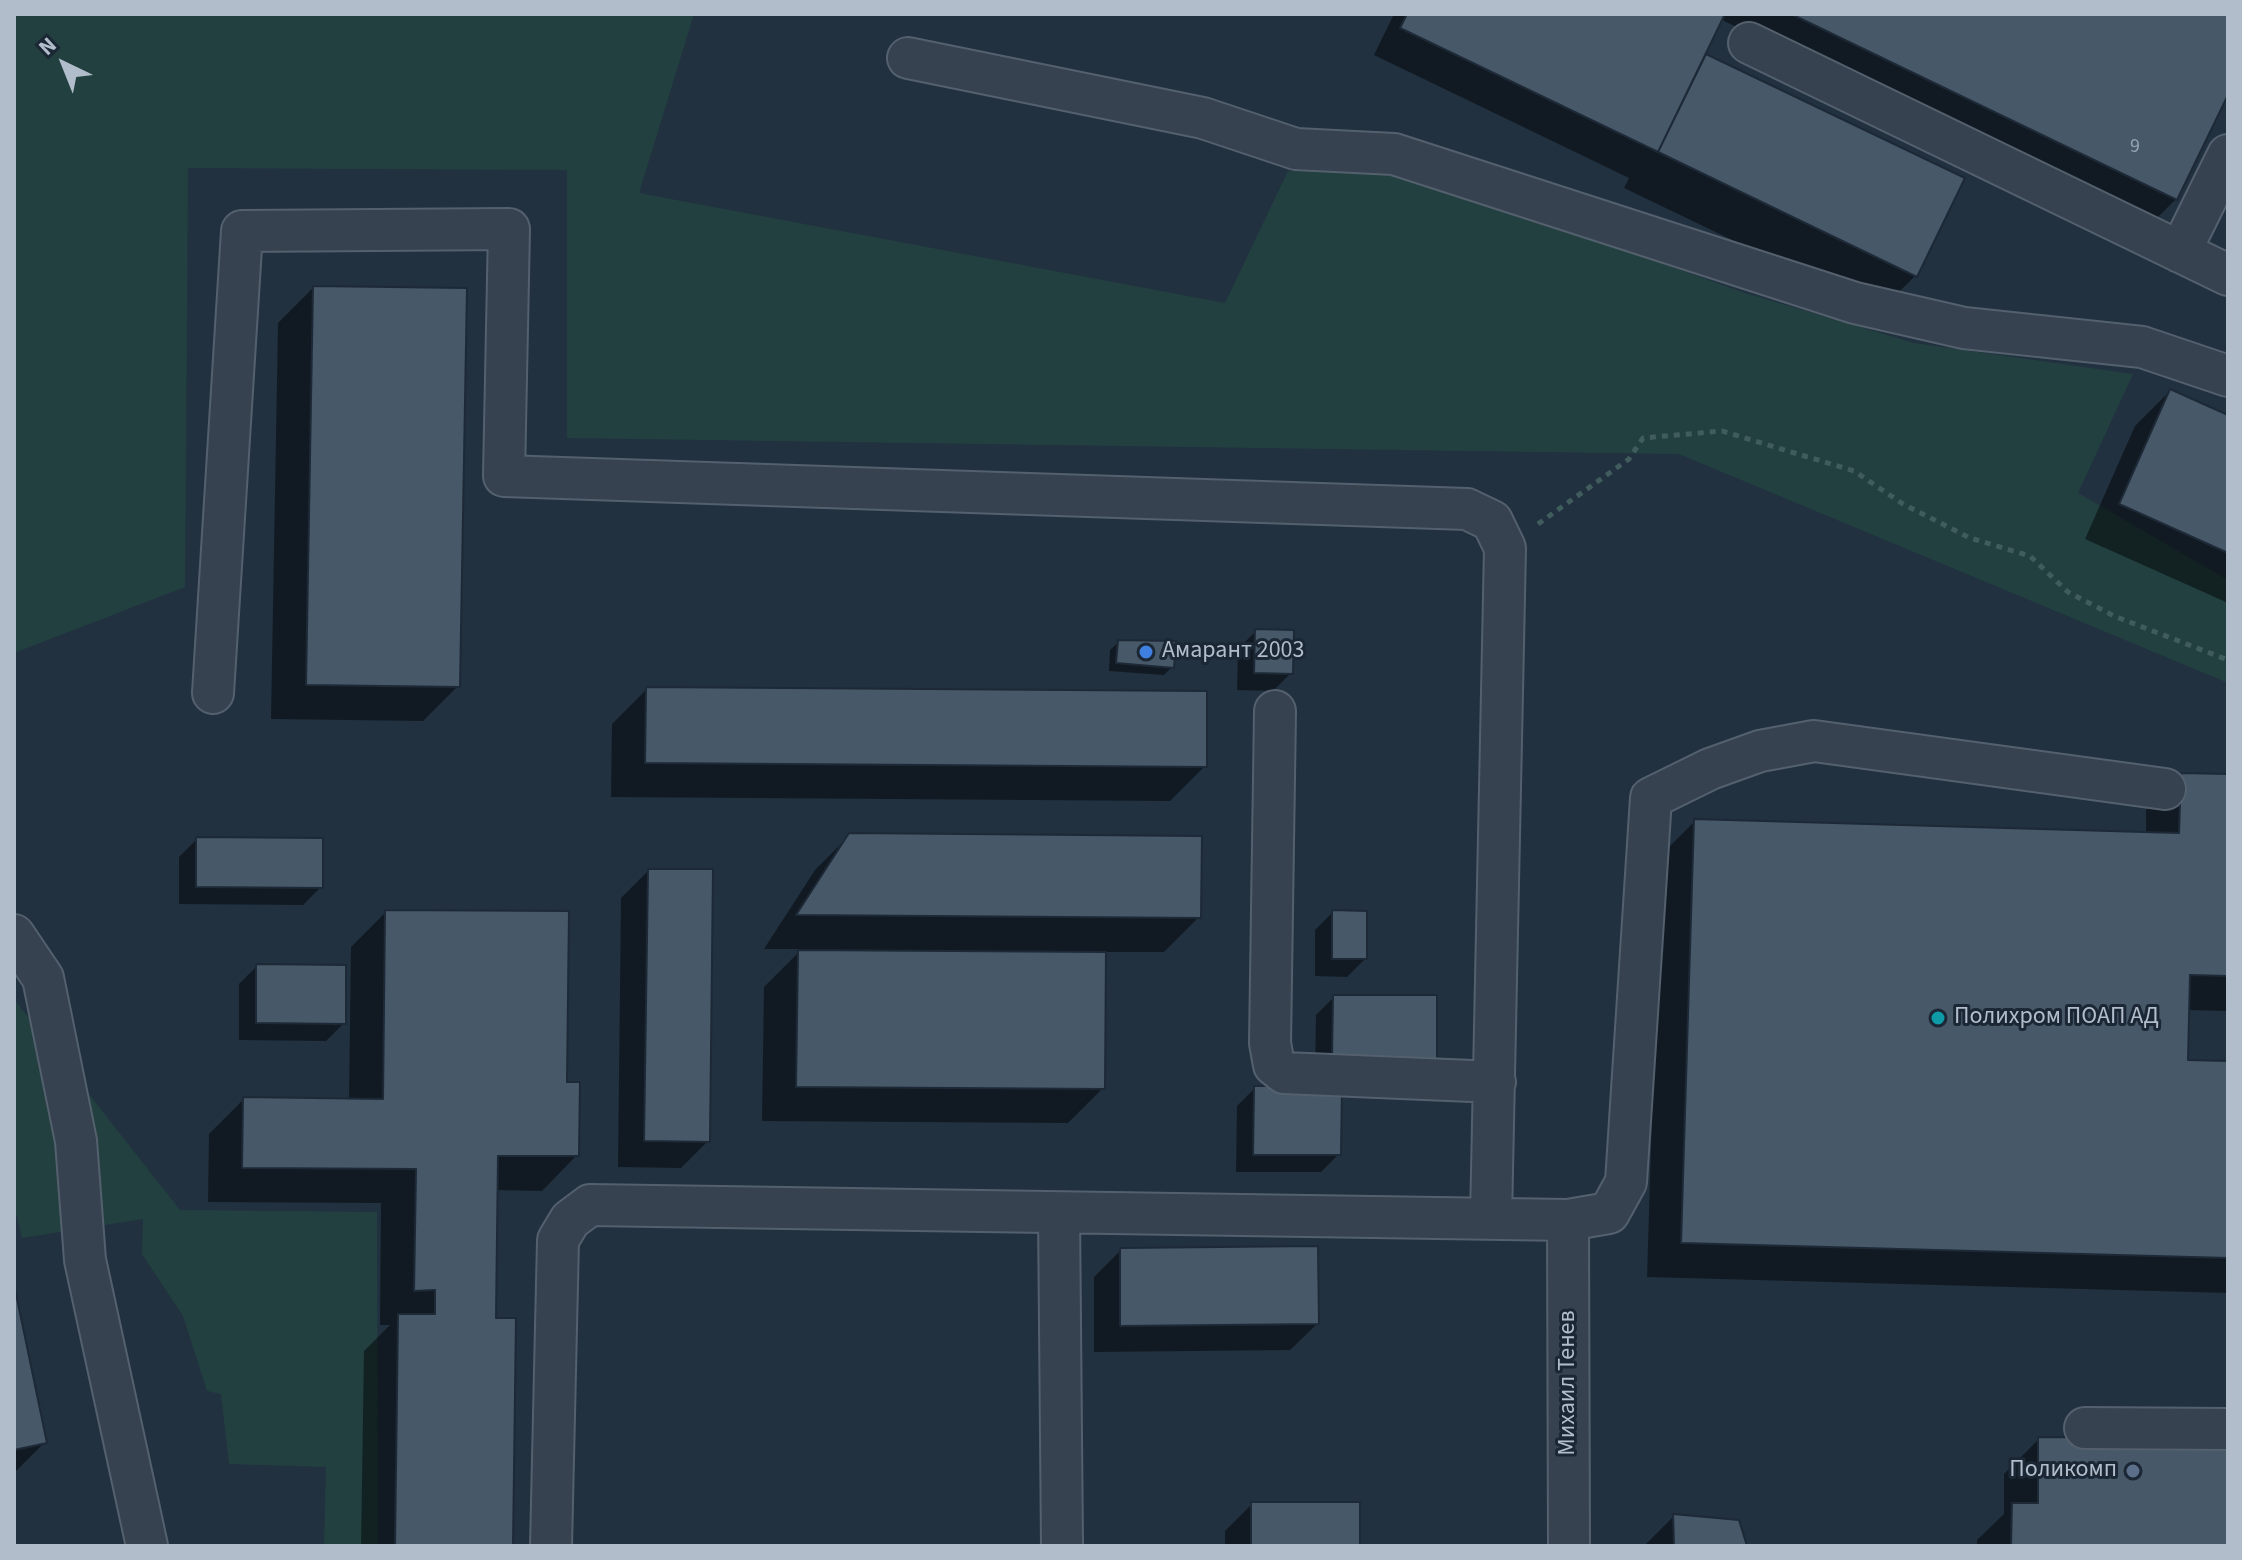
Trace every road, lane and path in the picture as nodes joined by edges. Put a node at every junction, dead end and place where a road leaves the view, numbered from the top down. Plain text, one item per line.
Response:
1 (1749, 43) dead end
2 (908, 58) dead end
3 (2228, 155) edge
4 (2180, 252) junction
5 (2228, 275) edge
6 (2228, 376) edge
7 (1505, 548) junction
8 (2228, 660) edge
9 (213, 693) dead end
10 (1275, 711) dead end
11 (2165, 789) dead end
12 (14, 935) edge
13 (1495, 1082) junction
14 (1059, 1213) junction
15 (1491, 1219) junction
16 (1568, 1220) junction
17 (2085, 1428) dead end
18 (2228, 1429) edge
19 (147, 1546) edge
20 (551, 1546) edge
21 (1062, 1546) edge
22 (1569, 1546) edge

1 - 4 street
2 - 6 street
3 - 4 street
4 - 5 street
7 - 8 path
7 - 9 street
7 - 13 street
10 - 13 street
11 - 16 street
12 - 19 street
13 - 15 street
14 - 15 street
14 - 20 street
14 - 21 street
15 - 16 street
16 - 22 street, Михаил Тенев
17 - 18 street

